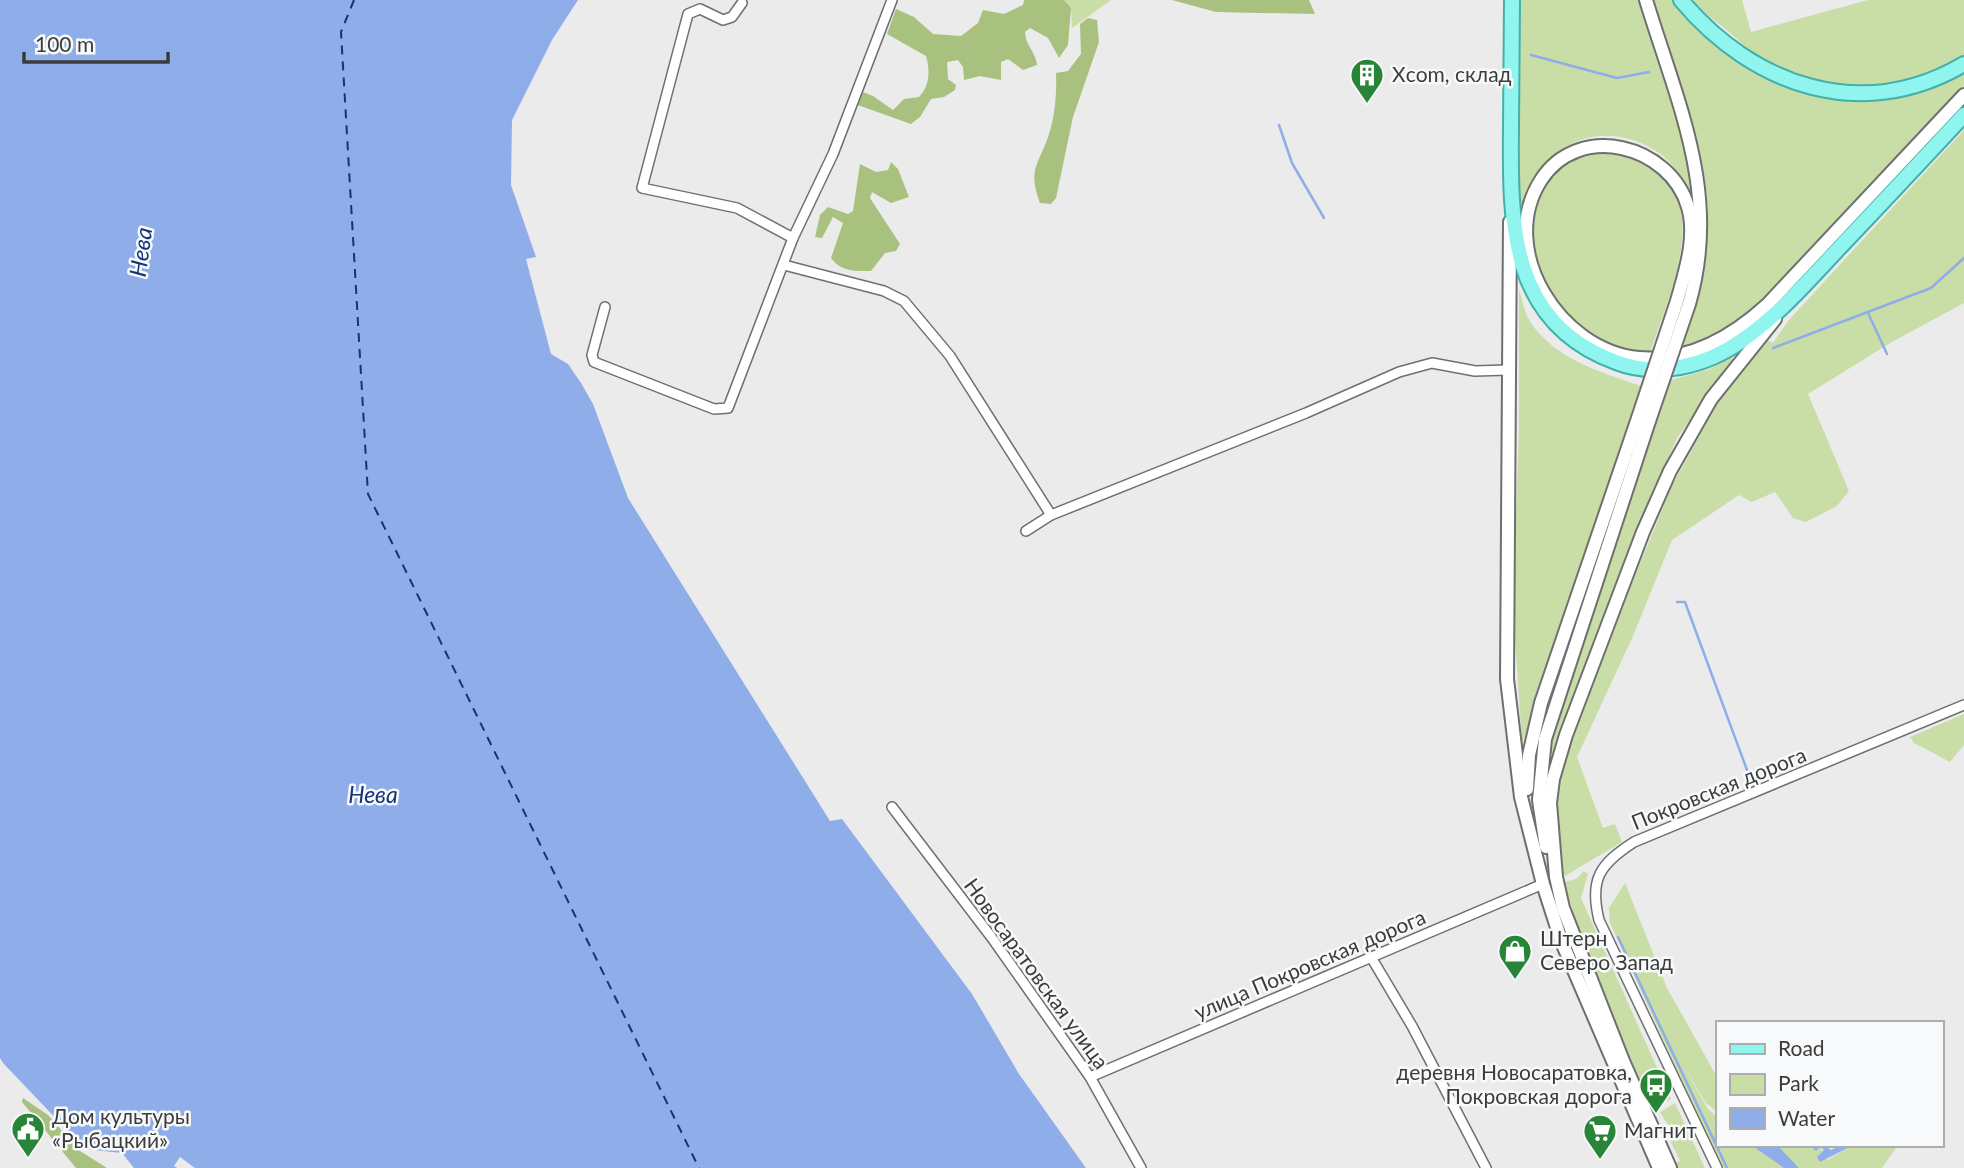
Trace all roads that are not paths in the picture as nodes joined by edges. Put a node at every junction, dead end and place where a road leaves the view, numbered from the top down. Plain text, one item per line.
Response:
1 (892, 0) edge
2 (1512, 0) edge
3 (1646, 0) edge
4 (1681, 0) edge
5 (743, 3) dead end
6 (1964, 64) edge
7 (1964, 94) edge
8 (1964, 115) edge
9 (1510, 193) junction
10 (793, 238) junction
11 (784, 265) junction
12 (1791, 299) junction
13 (1683, 302) junction
14 (604, 307) dead end
15 (1507, 370) junction
16 (1643, 420) junction
17 (1051, 515) junction
18 (1026, 531) dead end
19 (1964, 705) edge
20 (892, 807) dead end
21 (1525, 815) junction
22 (1556, 877) junction
23 (1543, 884) junction
24 (1371, 957) junction
25 (1090, 1077) junction
26 (1141, 1168) edge
27 (1486, 1168) edge
28 (1659, 1168) edge
29 (1670, 1168) edge
30 (1717, 1168) edge

1 - 10 street
2 - 9 main road
3 - 13 main road
4 - 6 main road
5 - 10 street
7 - 13 main road
8 - 12 main road
9 - 12 main road
9 - 15 main road
10 - 11 street
11 - 14 street
11 - 17 street
12 - 22 main road
13 - 16 main road, bridge
15 - 17 street
15 - 21 main road
16 - 21 main road
16 - 22 main road
17 - 18 street
19 - 30 street, Покровская дорога
20 - 25 street, Новосаратовская улица
21 - 23 main road
22 - 29 main road
23 - 24 street, улица Покровская дорога
23 - 28 main road
24 - 25 street, улица Покровская дорога
24 - 27 street
25 - 26 street, Новосаратовская улица

